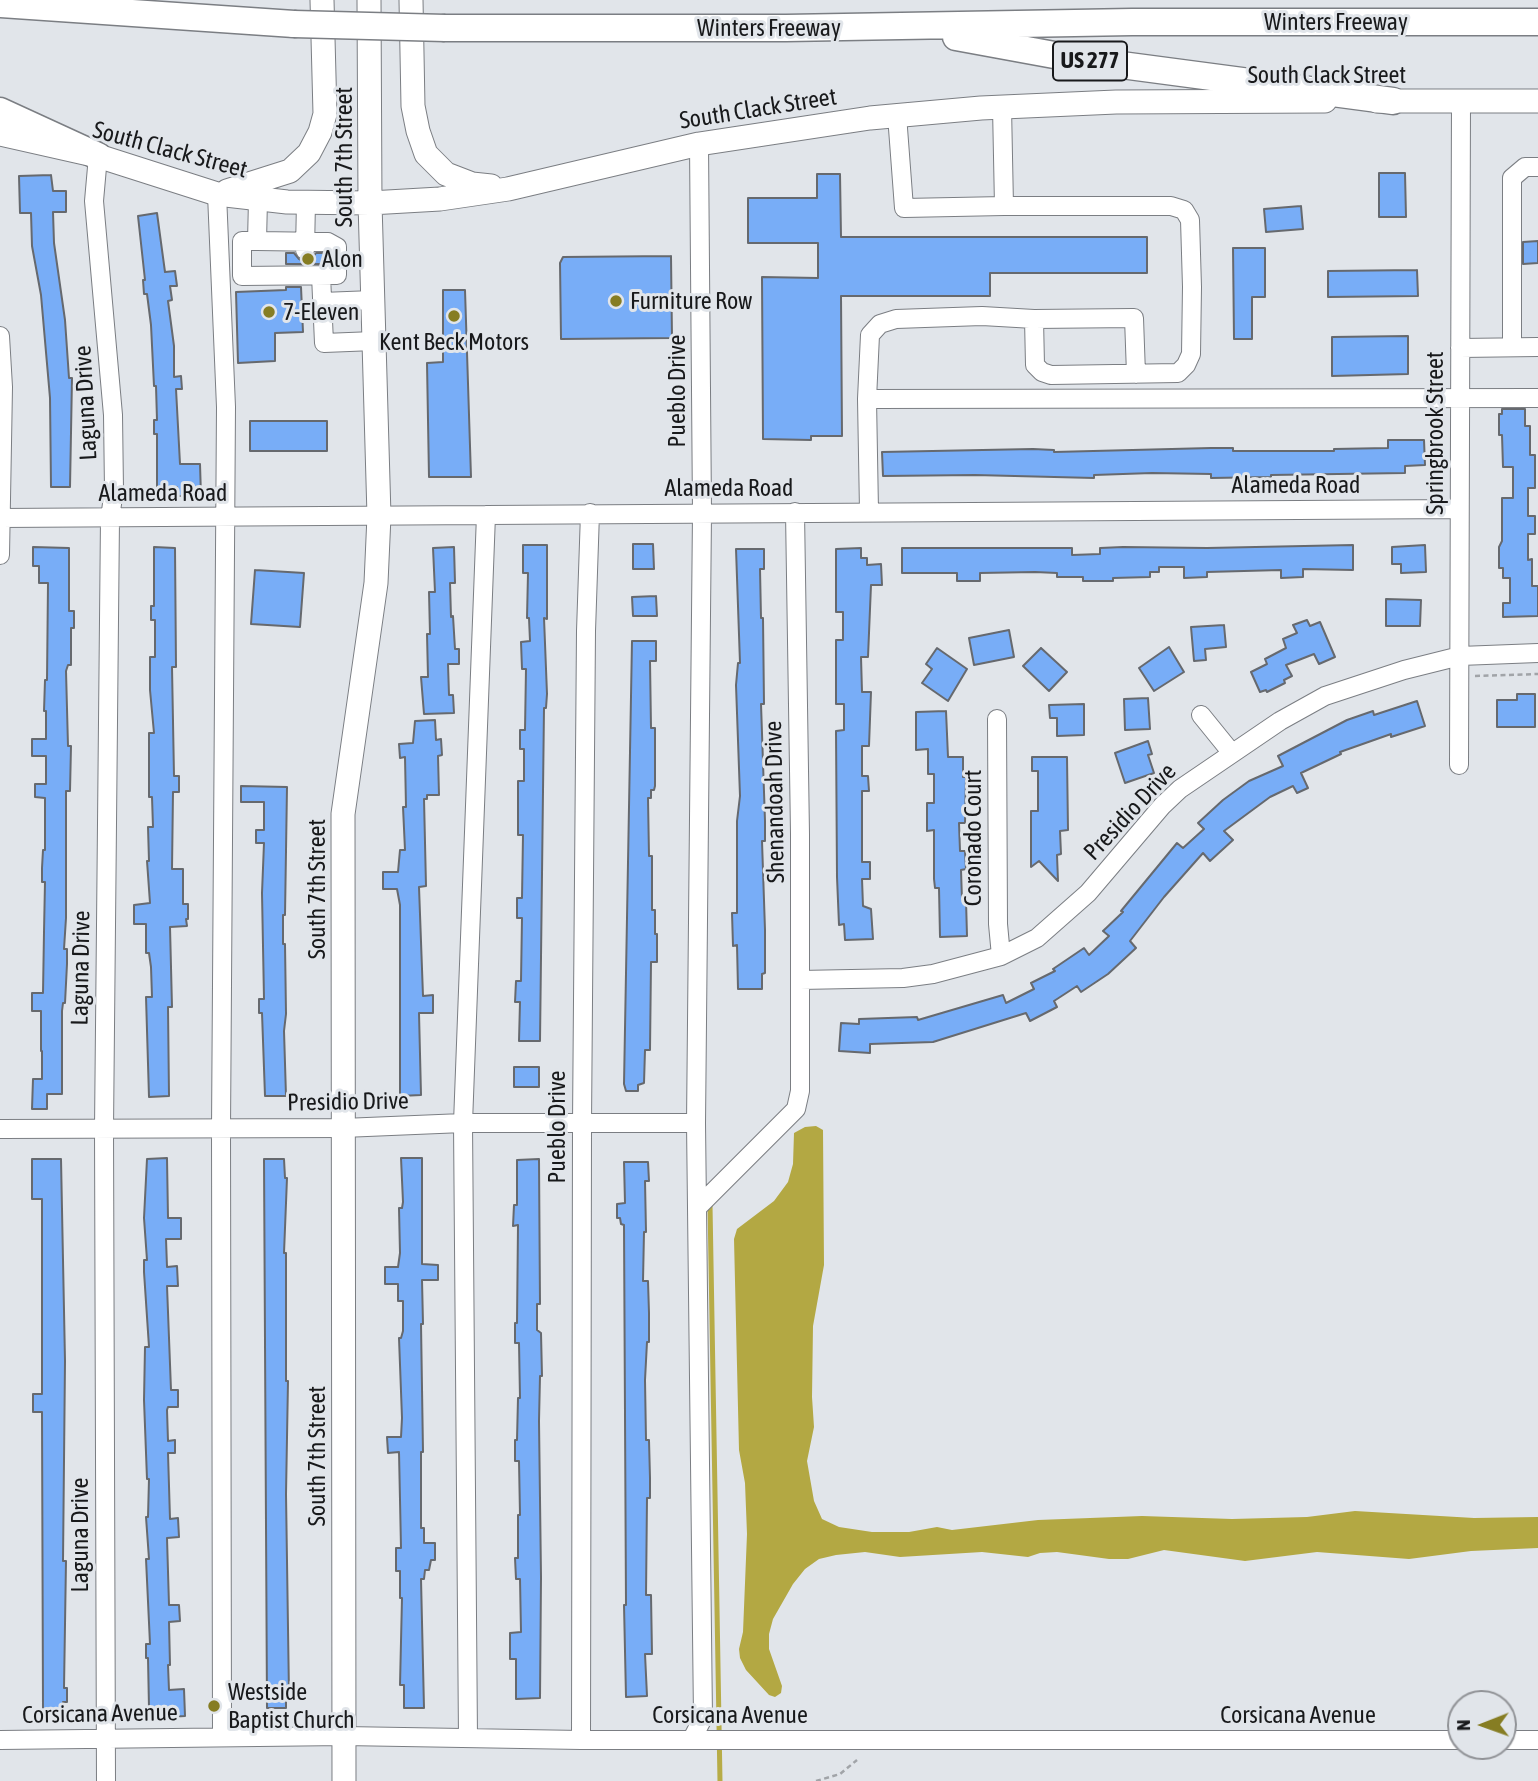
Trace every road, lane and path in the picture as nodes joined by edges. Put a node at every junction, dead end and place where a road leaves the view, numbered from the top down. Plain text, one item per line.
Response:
1 (322, 0) edge
2 (369, 0) edge
3 (411, 0) edge
4 (0, 4) edge
5 (1538, 22) edge
6 (786, 28) junction
7 (1393, 101) junction
8 (1461, 101) junction
9 (1538, 101) edge
10 (1002, 107) junction
11 (0, 110) edge
12 (897, 116) junction
13 (0, 134) edge
14 (699, 144) junction
15 (98, 156) junction
16 (1538, 167) edge
17 (508, 188) junction
18 (217, 194) junction
19 (258, 200) junction
20 (306, 202) junction
21 (370, 203) junction
22 (1004, 206) junction
23 (257, 241) junction
24 (242, 262) junction
25 (309, 262) junction
26 (219, 264) junction
27 (373, 300) junction
28 (321, 302) junction
29 (1034, 319) junction
30 (0, 336) edge
31 (374, 341) junction
32 (1512, 347) junction
33 (1538, 347) edge
34 (1460, 348) junction
35 (1136, 374) junction
36 (1538, 398) edge
37 (867, 399) junction
38 (1460, 400) junction
39 (1459, 509) junction
40 (795, 512) junction
41 (869, 512) junction
42 (590, 513) junction
43 (702, 513) junction
44 (486, 514) junction
45 (379, 516) junction
46 (225, 517) junction
47 (1, 518) edge
48 (110, 518) junction
49 (0, 555) edge
50 (1538, 653) edge
51 (1461, 656) junction
52 (1538, 674) edge
53 (1475, 676) dead end
54 (1201, 715) dead end
55 (997, 719) dead end
56 (1231, 752) junction
57 (1459, 765) dead end
58 (1001, 956) junction
59 (800, 980) junction
60 (463, 1123) junction
61 (582, 1123) junction
62 (696, 1123) junction
63 (221, 1128) junction
64 (343, 1128) junction
65 (0, 1129) edge
66 (104, 1129) junction
67 (698, 1207) junction
68 (344, 1736) junction
69 (222, 1737) junction
70 (468, 1738) junction
71 (105, 1739) junction
72 (698, 1739) junction
73 (0, 1740) edge
74 (581, 1740) junction
75 (1447, 1740) edge
76 (1517, 1740) edge
77 (1538, 1740) edge
78 (857, 1760) dead end
79 (106, 1781) edge
80 (344, 1781) edge
81 (816, 1781) edge

1 - 18 main road
2 - 21 main road, South 7th Street
3 - 17 main road
4 - 6 highway, Winters Freeway, bridge
5 - 6 highway, Winters Freeway
6 - 7 highway, US 277
7 - 8 main road, South Clack Street / US 277
7 - 10 main road, South Clack Street
8 - 9 main road, South Clack Street / US 277
8 - 34 street, Springbrook Street
10 - 12 main road, South Clack Street
10 - 22 street
11 - 15 highway
12 - 14 main road, South Clack Street
12 - 22 street
13 - 15 main road, South Clack Street
14 - 17 main road, South Clack Street
14 - 43 street, Pueblo Drive
15 - 18 main road, South Clack Street
15 - 48 street, Laguna Drive
16 - 32 street
17 - 21 main road, South Clack Street
18 - 19 main road, South Clack Street
18 - 26 street
19 - 20 main road, South Clack Street
19 - 23 street
20 - 21 main road, South Clack Street
20 - 25 street
21 - 27 main road, South 7th Street
22 - 35 street
23 - 24 street
23 - 25 street
24 - 25 street
24 - 26 street
25 - 28 street
26 - 46 street
27 - 28 street
27 - 31 main road, South 7th Street
28 - 31 street
29 - 35 street
29 - 35 street
29 - 37 street
30 - 47 street
31 - 45 main road, South 7th Street
32 - 33 street
32 - 34 street
34 - 38 street, Springbrook Street
36 - 38 street
37 - 38 street
37 - 41 street
38 - 39 street, Springbrook Street
39 - 41 street, Alameda Road
39 - 51 street, Springbrook Street
40 - 41 street, Alameda Road
40 - 43 street, Alameda Road
40 - 59 street, Shenandoah Drive
42 - 43 street, Alameda Road
42 - 44 street, Alameda Road
42 - 61 street, Pueblo Drive
43 - 62 street, Pueblo Drive
44 - 45 street, Alameda Road
44 - 60 street
45 - 46 street, Alameda Road
45 - 64 main road, South 7th Street
46 - 48 street, Alameda Road
46 - 63 street
47 - 48 street, Alameda Road
47 - 49 street
48 - 66 street, Laguna Drive
50 - 51 street, Presidio Drive
51 - 56 street, Presidio Drive
51 - 57 street, Springbrook Street
52 - 53 path
54 - 56 street
55 - 58 street, Coronado Court
56 - 58 street, Presidio Drive
58 - 59 street, Presidio Drive
59 - 67 street, Shenandoah Drive
60 - 61 street, Presidio Drive
60 - 64 street, Presidio Drive
60 - 70 street
61 - 62 street, Presidio Drive
61 - 74 street, Pueblo Drive
62 - 67 street, Pueblo Drive
63 - 64 street, Presidio Drive
63 - 66 street, Presidio Drive
63 - 69 street
64 - 68 main road, South 7th Street
65 - 66 street, Presidio Drive
66 - 71 street, Laguna Drive
67 - 72 street, Pueblo Drive
68 - 69 street, Corsicana Avenue
68 - 70 street, Corsicana Avenue
68 - 80 main road, South 7th Street
69 - 71 street, Corsicana Avenue
70 - 74 street, Corsicana Avenue
71 - 73 street, Corsicana Avenue
71 - 79 street, Laguna Drive
72 - 74 street, Corsicana Avenue
72 - 75 street, Corsicana Avenue
76 - 77 street
78 - 81 path

